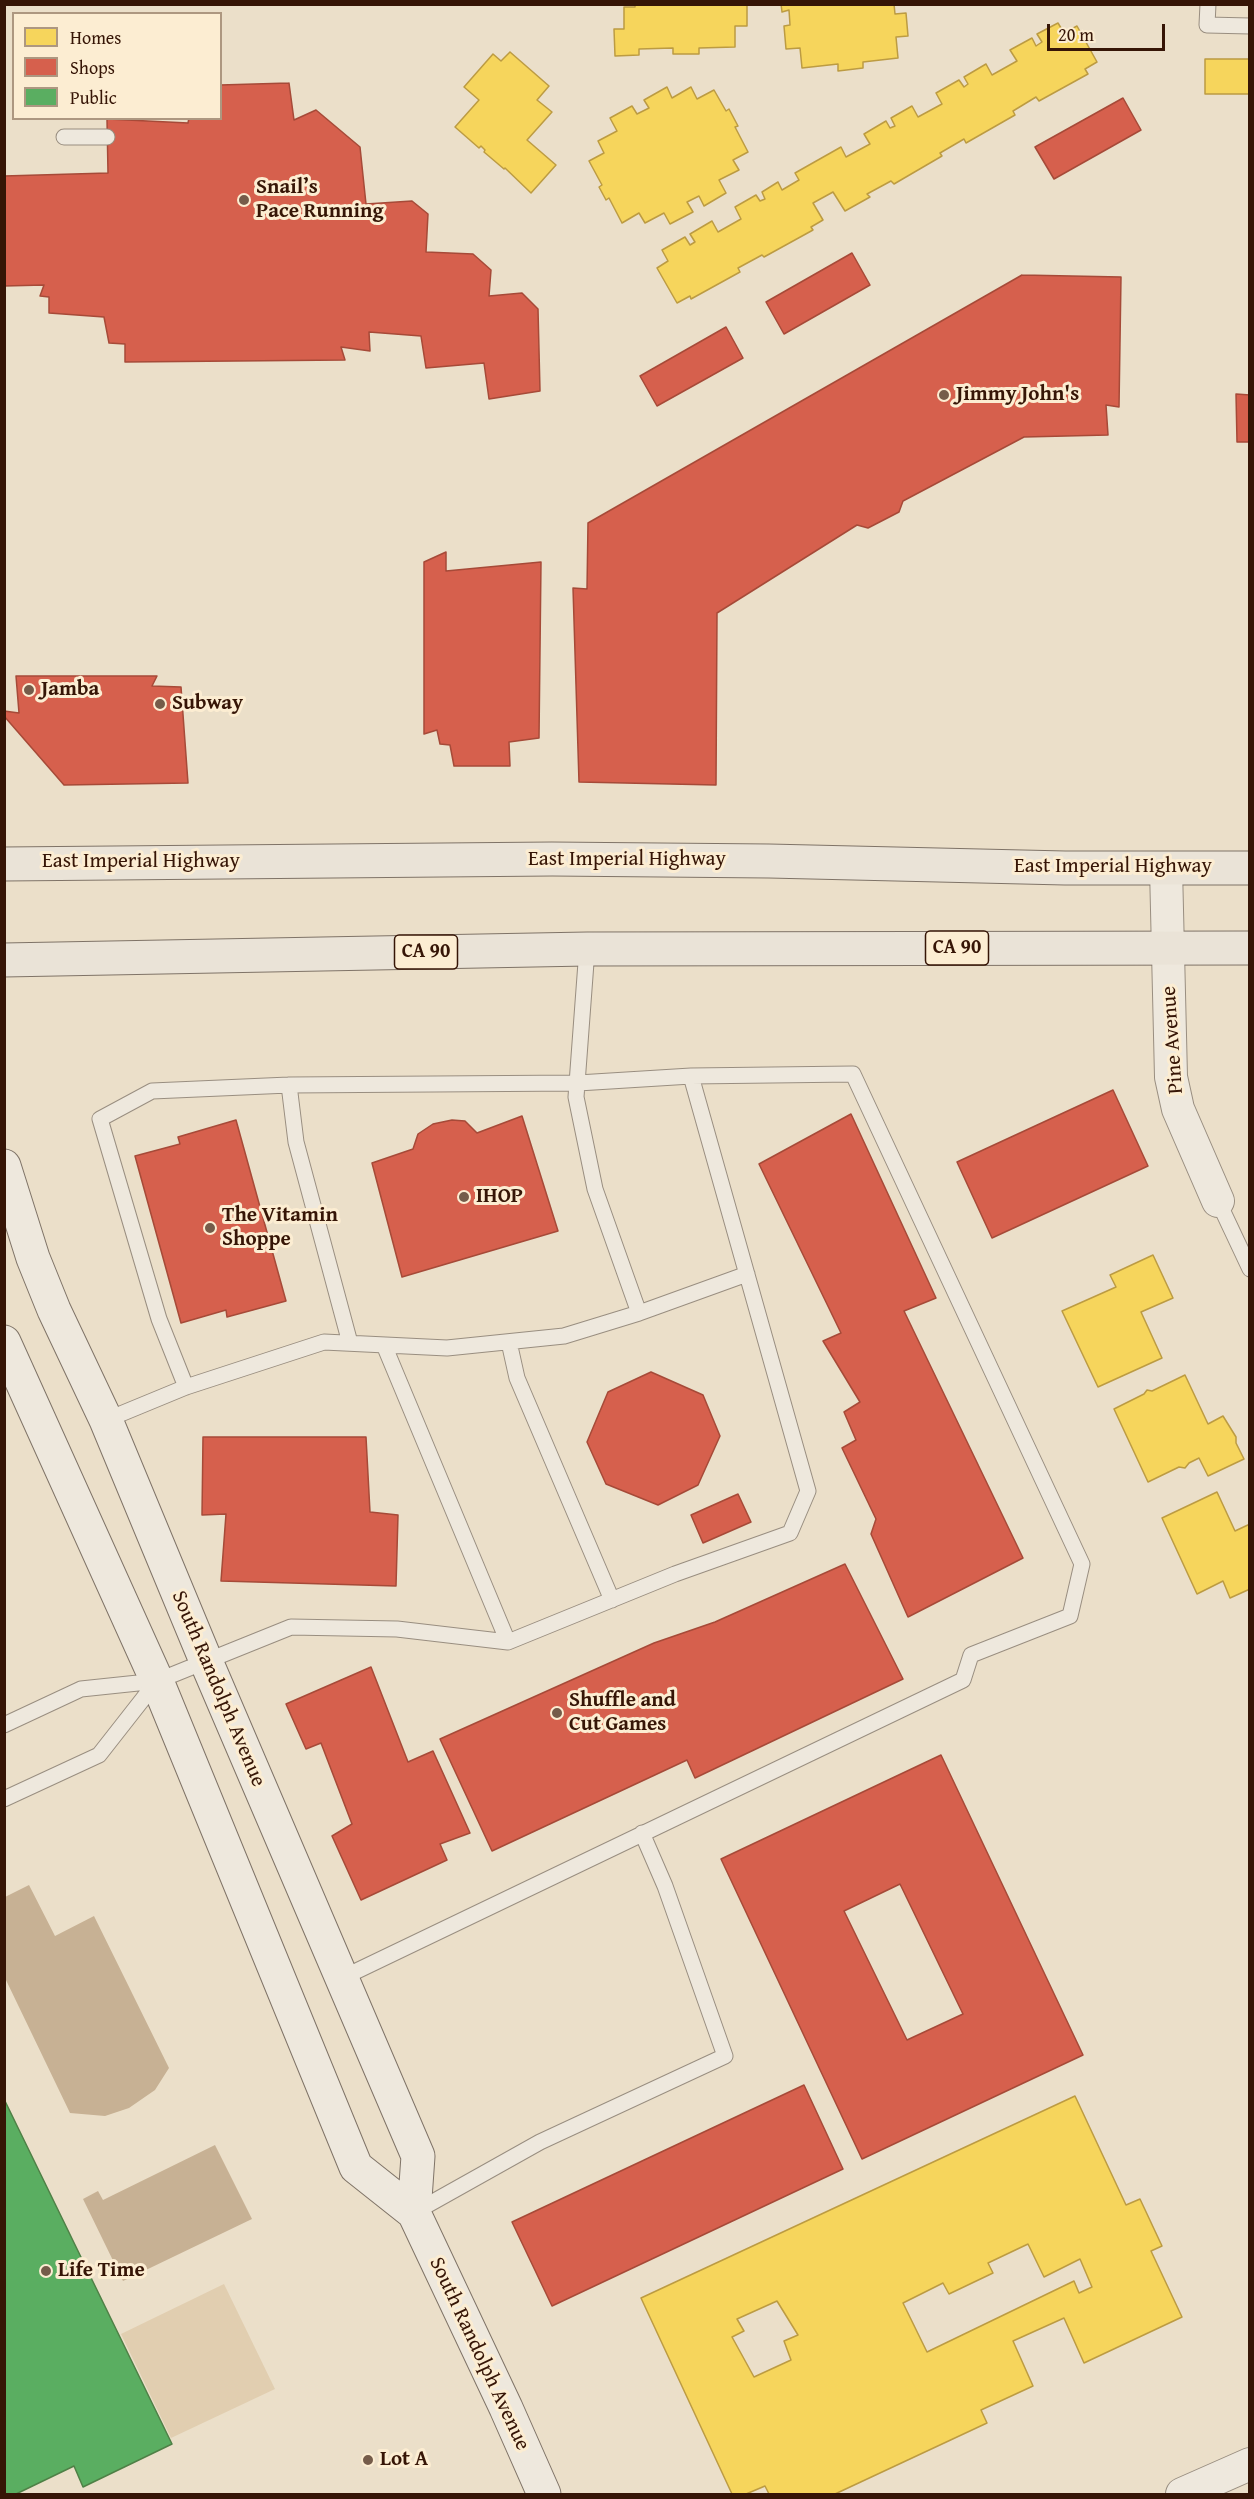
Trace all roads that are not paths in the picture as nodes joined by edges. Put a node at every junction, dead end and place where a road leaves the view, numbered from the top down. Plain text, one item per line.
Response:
1 (1208, 4) edge
2 (1250, 26) edge
3 (108, 136) dead end
4 (64, 137) dead end
5 (4, 864) edge
6 (1166, 868) junction
7 (1250, 868) edge
8 (1250, 948) edge
9 (587, 949) junction
10 (1167, 949) junction
11 (4, 960) edge
12 (691, 1076) junction
13 (578, 1083) junction
14 (289, 1085) junction
15 (4, 1166) edge
16 (1218, 1201) joint
17 (1250, 1269) edge
18 (747, 1274) junction
19 (639, 1312) junction
20 (4, 1342) edge
21 (509, 1342) junction
22 (350, 1343) junction
23 (384, 1345) junction
24 (186, 1388) junction
25 (106, 1420) junction
26 (612, 1600) junction
27 (508, 1642) junction
28 (206, 1661) junction
29 (157, 1681) junction
30 (4, 1725) edge
31 (4, 1799) edge
32 (642, 1833) junction
33 (342, 1978) junction
34 (414, 2213) junction
35 (1250, 2464) edge
36 (544, 2494) edge
37 (1182, 2494) edge

1 - 2 lane
3 - 4 lane
5 - 6 main road, East Imperial Highway
6 - 7 main road, East Imperial Highway
6 - 10 street, Pine Avenue
8 - 10 main road, CA 90
9 - 10 main road, CA 90
9 - 11 main road, CA 90
9 - 13 lane
10 - 16 street, Pine Avenue
12 - 13 lane
12 - 18 lane
12 - 32 lane
13 - 14 lane
13 - 19 lane
14 - 22 lane
14 - 24 lane
15 - 25 street, South Randolph Avenue
16 - 17 lane, Pine Avenue
18 - 19 lane
18 - 26 lane
19 - 21 lane
20 - 29 street, South Randolph Avenue
21 - 23 lane
21 - 26 lane
22 - 23 lane
22 - 24 lane
23 - 27 lane
24 - 25 lane
25 - 28 street, South Randolph Avenue
26 - 27 lane
27 - 28 lane
28 - 29 lane
28 - 33 street, South Randolph Avenue
29 - 30 lane
29 - 31 lane
29 - 34 street, South Randolph Avenue
32 - 33 lane
32 - 34 lane
33 - 34 street, South Randolph Avenue
34 - 36 street, South Randolph Avenue
35 - 37 street

